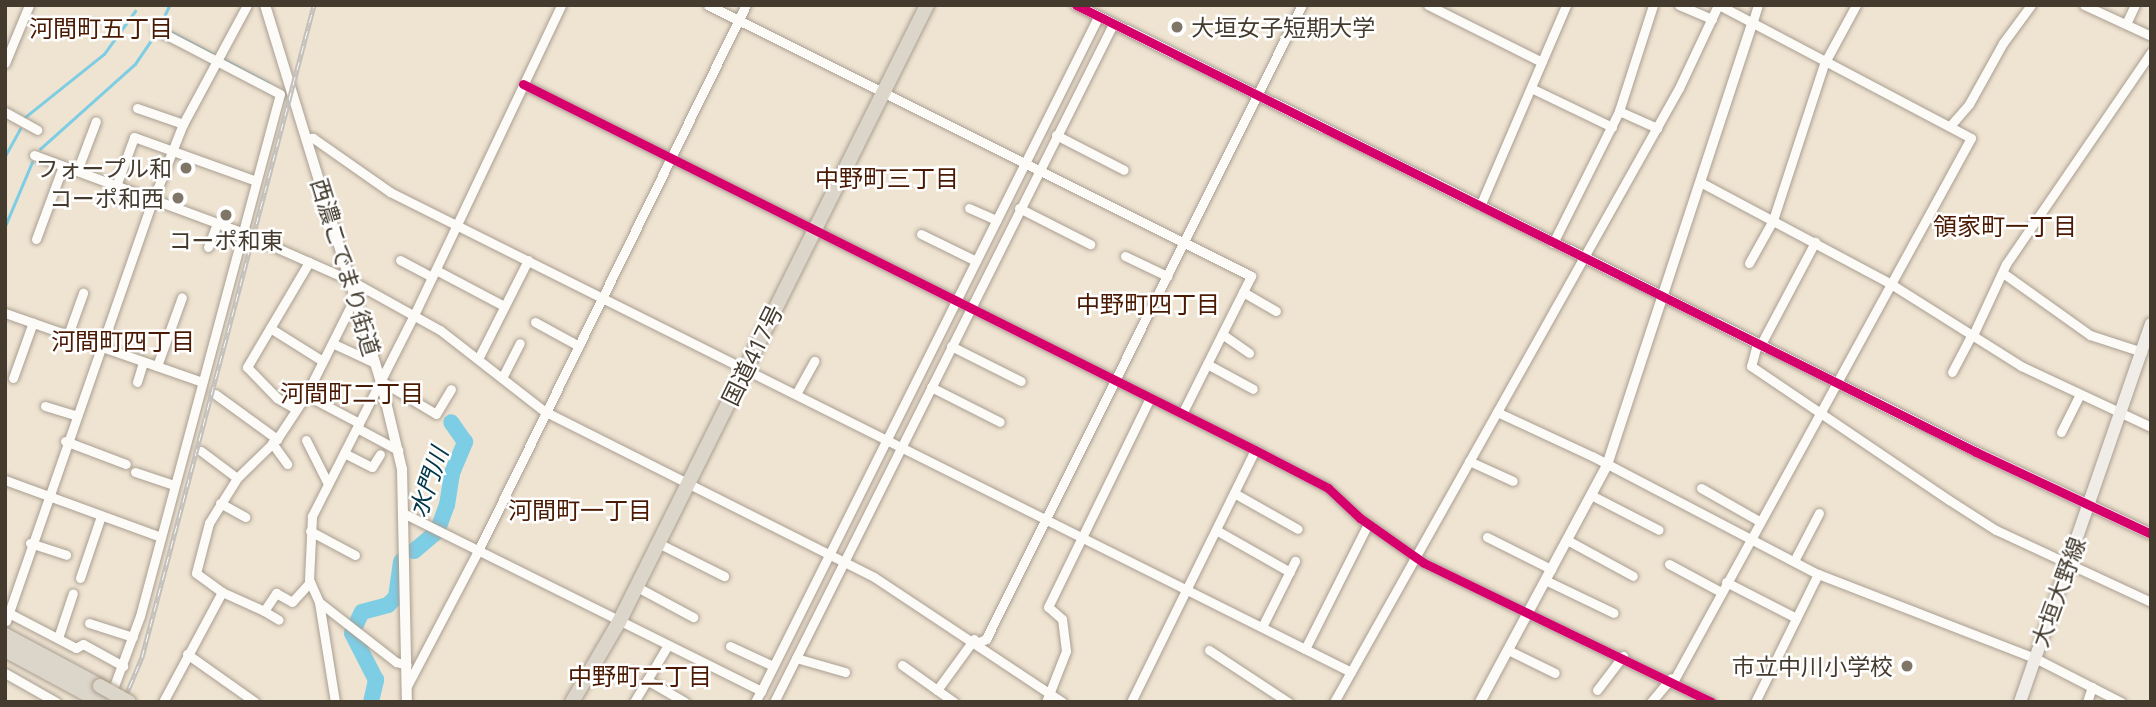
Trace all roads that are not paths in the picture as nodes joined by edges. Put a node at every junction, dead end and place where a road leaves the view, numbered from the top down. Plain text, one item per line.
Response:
1 (29, 5) edge
2 (247, 5) edge
3 (265, 5) edge
4 (561, 5) edge
5 (708, 5) edge
6 (746, 5) edge
7 (927, 5) edge
8 (1076, 5) edge
9 (1302, 5) edge
10 (1428, 5) edge
11 (1566, 5) edge
12 (1653, 5) edge
13 (1678, 5) edge
14 (1719, 5) edge
15 (1758, 5) edge
16 (1856, 5) edge
17 (2031, 5) edge
18 (2084, 5) edge
19 (2135, 5) edge
20 (1712, 19) junction
21 (738, 20) junction
22 (1105, 20) junction
23 (1753, 22) junction
24 (2126, 24) junction
25 (157, 30) dead end
26 (2151, 36) edge
27 (2151, 52) edge
28 (216, 59) junction
29 (1826, 61) junction
30 (1542, 62) junction
31 (5, 63) edge
32 (523, 85) junction
33 (1531, 88) junction
34 (883, 93) junction
35 (1255, 95) junction
36 (137, 108) dead end
37 (1619, 111) junction
38 (5, 112) edge
39 (96, 121) dead end
40 (183, 124) junction
41 (1950, 126) junction
42 (1612, 127) junction
43 (1657, 128) junction
44 (37, 130) dead end
45 (1056, 135) junction
46 (306, 138) junction
47 (173, 151) junction
48 (34, 155) dead end
49 (668, 159) junction
50 (63, 166) junction
51 (1031, 166) junction
52 (1124, 170) dead end
53 (77, 171) junction
54 (256, 181) junction
55 (1702, 183) junction
56 (116, 186) junction
57 (153, 200) junction
58 (1480, 206) junction
59 (969, 208) dead end
60 (1019, 208) junction
61 (1773, 219) junction
62 (996, 220) junction
63 (217, 223) junction
64 (458, 225) junction
65 (814, 231) junction
66 (241, 232) junction
67 (921, 234) dead end
68 (36, 239) dead end
69 (1815, 242) junction
70 (1183, 243) junction
71 (1553, 243) junction
72 (1090, 244) dead end
73 (208, 247) dead end
74 (1125, 256) dead end
75 (1584, 258) junction
76 (400, 260) dead end
77 (528, 260) junction
78 (976, 261) junction
79 (309, 262) junction
80 (1749, 263) dead end
81 (434, 273) junction
82 (2003, 273) junction
83 (1167, 275) junction
84 (350, 280) junction
85 (1891, 284) junction
86 (1243, 292) junction
87 (83, 293) dead end
88 (601, 296) junction
89 (182, 297) dead end
90 (355, 297) junction
91 (1663, 298) junction
92 (963, 305) junction
93 (504, 306) junction
94 (1276, 311) dead end
95 (5, 313) edge
96 (414, 315) junction
97 (33, 322) junction
98 (535, 322) dead end
99 (270, 328) junction
100 (2150, 329) edge
101 (1222, 334) junction
102 (68, 335) junction
103 (1973, 335) junction
104 (520, 343) dead end
105 (334, 344) junction
106 (577, 345) junction
107 (1758, 345) junction
108 (100, 346) junction
109 (951, 346) junction
110 (2141, 352) junction
111 (1249, 353) dead end
112 (478, 359) junction
113 (321, 360) junction
114 (814, 360) dead end
115 (143, 362) junction
116 (375, 363) junction
117 (1207, 364) junction
118 (157, 366) junction
119 (746, 369) junction
120 (1952, 372) dead end
121 (13, 378) dead end
122 (502, 378) junction
123 (381, 381) junction
124 (1021, 381) dead end
125 (1114, 381) junction
126 (137, 382) dead end
127 (202, 382) junction
128 (1834, 382) junction
129 (931, 387) junction
130 (450, 389) dead end
131 (1253, 389) dead end
132 (215, 394) dead end
133 (796, 394) junction
134 (2080, 394) junction
135 (306, 395) junction
136 (1150, 398) junction
137 (45, 406) dead end
138 (296, 409) junction
139 (544, 411) junction
140 (1819, 411) junction
141 (1497, 412) junction
142 (2121, 413) junction
143 (1182, 414) junction
144 (75, 415) junction
145 (1000, 422) dead end
146 (358, 425) junction
147 (2151, 427) edge
148 (2061, 432) dead end
149 (306, 440) dead end
150 (65, 441) junction
151 (275, 441) junction
152 (894, 443) junction
153 (398, 450) junction
154 (1255, 450) junction
155 (201, 451) dead end
156 (344, 453) junction
157 (380, 454) dead end
158 (1469, 461) junction
159 (127, 464) dead end
160 (287, 464) dead end
161 (1607, 465) junction
162 (135, 472) dead end
163 (237, 478) junction
164 (5, 480) edge
165 (1513, 481) dead end
166 (328, 484) junction
167 (174, 485) junction
168 (688, 485) junction
169 (1701, 488) dead end
170 (1234, 494) junction
171 (1591, 495) junction
172 (46, 496) junction
173 (220, 503) junction
174 (2089, 506) junction
175 (1819, 513) dead end
176 (405, 514) junction
177 (101, 516) junction
178 (245, 517) dead end
179 (1046, 518) junction
180 (1759, 521) junction
181 (1367, 524) junction
182 (1298, 529) dead end
183 (1216, 530) junction
184 (1659, 530) dead end
185 (310, 531) junction
186 (2151, 534) edge
187 (161, 537) junction
188 (1083, 537) junction
189 (1487, 537) dead end
190 (1749, 538) junction
191 (1567, 540) junction
192 (30, 543) junction
193 (658, 543) junction
194 (478, 551) junction
195 (66, 555) dead end
196 (355, 555) dead end
197 (837, 557) junction
198 (1416, 558) junction
199 (1295, 561) dead end
200 (1794, 561) junction
201 (1670, 565) dead end
202 (2068, 566) junction
203 (1551, 569) junction
204 (1290, 572) junction
205 (1818, 574) junction
206 (724, 576) dead end
207 (1633, 576) dead end
208 (80, 578) dead end
209 (1545, 580) junction
210 (310, 582) junction
211 (1726, 582) junction
212 (637, 587) junction
213 (1187, 589) junction
214 (222, 592) junction
215 (1721, 592) junction
216 (73, 593) dead end
217 (318, 602) junction
218 (2151, 602) edge
219 (6, 611) edge
220 (264, 611) junction
221 (1528, 612) junction
222 (1614, 613) dead end
223 (693, 617) dead end
224 (1796, 618) junction
225 (279, 620) dead end
226 (6, 621) edge
227 (620, 622) junction
228 (89, 623) dead end
229 (1262, 627) junction
230 (5, 635) edge
231 (58, 638) junction
232 (133, 638) junction
233 (976, 641) junction
234 (668, 645) junction
235 (730, 646) dead end
236 (1305, 649) junction
237 (5, 650) edge
238 (1209, 650) dead end
239 (1508, 650) junction
240 (187, 654) junction
241 (1623, 656) junction
242 (796, 658) junction
243 (2035, 658) junction
244 (407, 664) junction
245 (902, 665) dead end
246 (123, 666) junction
247 (773, 666) junction
248 (845, 672) dead end
249 (1351, 672) junction
250 (5, 673) edge
251 (1555, 673) dead end
252 (1672, 679) junction
253 (647, 680) junction
254 (407, 686) junction
255 (2092, 687) junction
256 (937, 690) junction
257 (1597, 690) dead end
258 (761, 691) junction
259 (101, 697) edge
260 (1048, 698) edge
261 (167, 700) edge
262 (56, 702) edge
263 (129, 702) edge
264 (255, 702) edge
265 (335, 702) edge
266 (407, 702) edge
267 (572, 702) edge
268 (634, 702) edge
269 (685, 702) edge
270 (755, 702) edge
271 (774, 702) edge
272 (954, 702) edge
273 (1062, 702) edge
274 (1131, 702) edge
275 (1288, 702) edge
276 (1334, 702) edge
277 (1480, 702) edge
278 (1651, 702) edge
279 (1712, 702) edge
280 (1755, 702) edge
281 (2020, 702) edge
282 (2087, 702) edge
283 (2122, 702) edge

1 - 31 street
2 - 28 street
3 - 46 street, 西濃こでまり街道
4 - 32 street
5 - 21 street
6 - 21 street
7 - 34 highway, 国道417号
8 - 22 street
9 - 35 street
10 - 30 street
11 - 30 street
12 - 37 street
13 - 20 street
14 - 20 street
14 - 23 street
15 - 23 street
16 - 29 street
17 - 41 street
18 - 24 street
19 - 24 street
20 - 43 street
21 - 34 street
21 - 49 street
22 - 35 street
22 - 45 street
22 - 51 street
23 - 29 street
23 - 55 street
24 - 26 street
25 - 28 street
27 - 82 street
28 - 40 street
28 - 54 street
29 - 41 street
29 - 61 street
30 - 33 street
32 - 49 street
32 - 64 street
33 - 42 street
33 - 58 street
34 - 51 street
34 - 65 highway, 国道417号
35 - 58 street
35 - 70 street
36 - 40 street
37 - 42 street
37 - 43 street
38 - 44 street
39 - 53 street
40 - 47 street
41 - 85 street
42 - 71 street
43 - 75 street
45 - 51 street
45 - 52 street
46 - 64 street
46 - 84 street, 西濃こでまり街道
47 - 54 street
47 - 56 street
47 - 57 street
48 - 50 street
49 - 65 street
49 - 88 street
50 - 53 street
50 - 68 street
51 - 60 street
51 - 62 street
51 - 70 street
53 - 56 street
54 - 66 street
55 - 61 street
55 - 91 street
56 - 57 street
57 - 63 street
57 - 108 street
58 - 71 street
59 - 62 street
60 - 72 street
60 - 92 street
61 - 69 street
61 - 80 street
62 - 78 street
63 - 66 street
63 - 73 street
64 - 77 street
64 - 81 street
65 - 92 street
65 - 119 highway, 国道417号
66 - 79 street
66 - 127 street
67 - 78 street
69 - 85 street
69 - 107 street
70 - 83 street
70 - 86 street
71 - 75 street
74 - 83 street
75 - 91 street
75 - 141 street
76 - 81 street
77 - 88 street
77 - 93 street
78 - 92 street
79 - 84 street
79 - 99 street
81 - 93 street
81 - 96 street
82 - 103 street
82 - 110 street
83 - 125 street
84 - 90 street, 西濃こでまり街道
84 - 96 street
85 - 103 street
85 - 128 street
86 - 94 street
86 - 101 street
87 - 102 street
88 - 106 street
88 - 119 street
89 - 118 street
90 - 105 street
90 - 116 street, 西濃こでまり街道
91 - 107 street
91 - 161 street
92 - 109 street
92 - 125 street
92 - 152 street
93 - 112 street
95 - 97 street
96 - 112 street
96 - 123 street
97 - 102 street
97 - 121 street
98 - 106 street
99 - 113 street
99 - 138 street
100 - 110 main road, 大垣大野線
101 - 111 street
101 - 117 street
102 - 108 street
103 - 120 street
103 - 134 street
104 - 122 street
105 - 113 street
105 - 116 street
106 - 139 street
107 - 128 street
107 - 140 street
108 - 115 street
108 - 144 street
109 - 124 street
109 - 129 street
110 - 142 main road, 大垣大野線
112 - 122 street
113 - 135 street
114 - 133 street
115 - 118 street
115 - 126 street
116 - 123 street, 西濃こでまり街道
117 - 131 street
117 - 143 street
118 - 127 street
119 - 133 street
119 - 168 highway, 国道417号
122 - 139 street
123 - 130 street
123 - 146 street
123 - 153 street, 西濃こでまり街道
125 - 136 street
125 - 179 street
127 - 167 street
128 - 140 street
128 - 174 street
129 - 145 street
129 - 152 street
132 - 151 street
133 - 152 street
134 - 142 street
134 - 148 street
135 - 138 street
135 - 146 street
136 - 143 street
136 - 188 street
137 - 144 street
138 - 151 street
139 - 168 street
139 - 194 street
140 - 180 street
140 - 202 street
141 - 158 street
141 - 161 street
142 - 147 street
142 - 174 main road, 大垣大野線
143 - 154 street
144 - 150 street
146 - 153 street
146 - 156 street
149 - 166 street
150 - 159 street
150 - 172 street
151 - 160 street
151 - 163 street
152 - 179 street
152 - 197 street
152 - 197 street
153 - 176 street, 西濃こでまり街道
154 - 170 street
154 - 181 street
155 - 163 street
156 - 157 street
156 - 166 street
158 - 165 street
158 - 198 street
161 - 171 street
161 - 190 street
162 - 167 street
163 - 173 street
164 - 172 street
166 - 185 street
167 - 187 street
168 - 193 highway, 国道417号
168 - 197 street
169 - 180 street
170 - 182 street
170 - 183 street
171 - 184 street
171 - 191 street
172 - 177 street
172 - 192 street
173 - 178 street
173 - 214 street
174 - 186 street
174 - 202 main road, 大垣大野線
175 - 200 street
176 - 194 street
176 - 244 street, 西濃こでまり街道
177 - 187 street
177 - 208 street
179 - 188 street
179 - 233 street
180 - 190 street
181 - 198 street
181 - 236 street
183 - 204 street
183 - 213 street
185 - 196 street
185 - 210 street
187 - 232 street
188 - 213 street
188 - 260 street
189 - 203 street
190 - 200 street
190 - 211 street
191 - 203 street
191 - 207 street
192 - 195 street
192 - 219 street
193 - 206 street
193 - 212 highway, 国道417号
194 - 227 street
194 - 254 street
197 - 233 street
197 - 242 street
197 - 247 street
198 - 221 street
198 - 249 street
199 - 204 street
200 - 205 street
201 - 215 street
202 - 218 street
202 - 243 main road, 大垣大野線
203 - 209 street
204 - 229 street
205 - 224 street
205 - 243 street
209 - 221 street
209 - 222 street
210 - 217 street
210 - 220 street
211 - 215 street
211 - 224 street
212 - 223 street
212 - 227 highway, 国道417号
213 - 229 street
213 - 274 street
214 - 220 street
214 - 240 street
215 - 252 street
216 - 231 street
217 - 244 street
217 - 265 street
219 - 226 street
219 - 231 street
220 - 225 street
221 - 239 street
221 - 241 street
224 - 280 street
227 - 234 street
227 - 267 highway, 国道417号
228 - 232 street
229 - 236 street
230 - 259 highway
231 - 246 street
232 - 246 street
233 - 256 street
233 - 260 street
234 - 253 street
234 - 258 street
235 - 247 street
236 - 249 street
237 - 259 highway
238 - 275 street
239 - 251 street
239 - 277 street
240 - 261 street
240 - 264 street
241 - 252 street
241 - 257 street
242 - 248 street
242 - 271 street
243 - 255 street
243 - 281 main road, 大垣大野線
244 - 254 street, 西濃こでまり街道
245 - 256 street
246 - 259 street
247 - 258 street
249 - 276 street
250 - 262 street
252 - 278 street
252 - 279 street
253 - 268 street
253 - 269 street
254 - 266 street, 西濃こでまり街道
255 - 282 street
255 - 283 street
256 - 272 street
258 - 270 street
259 - 263 highway, bridge
260 - 273 street

